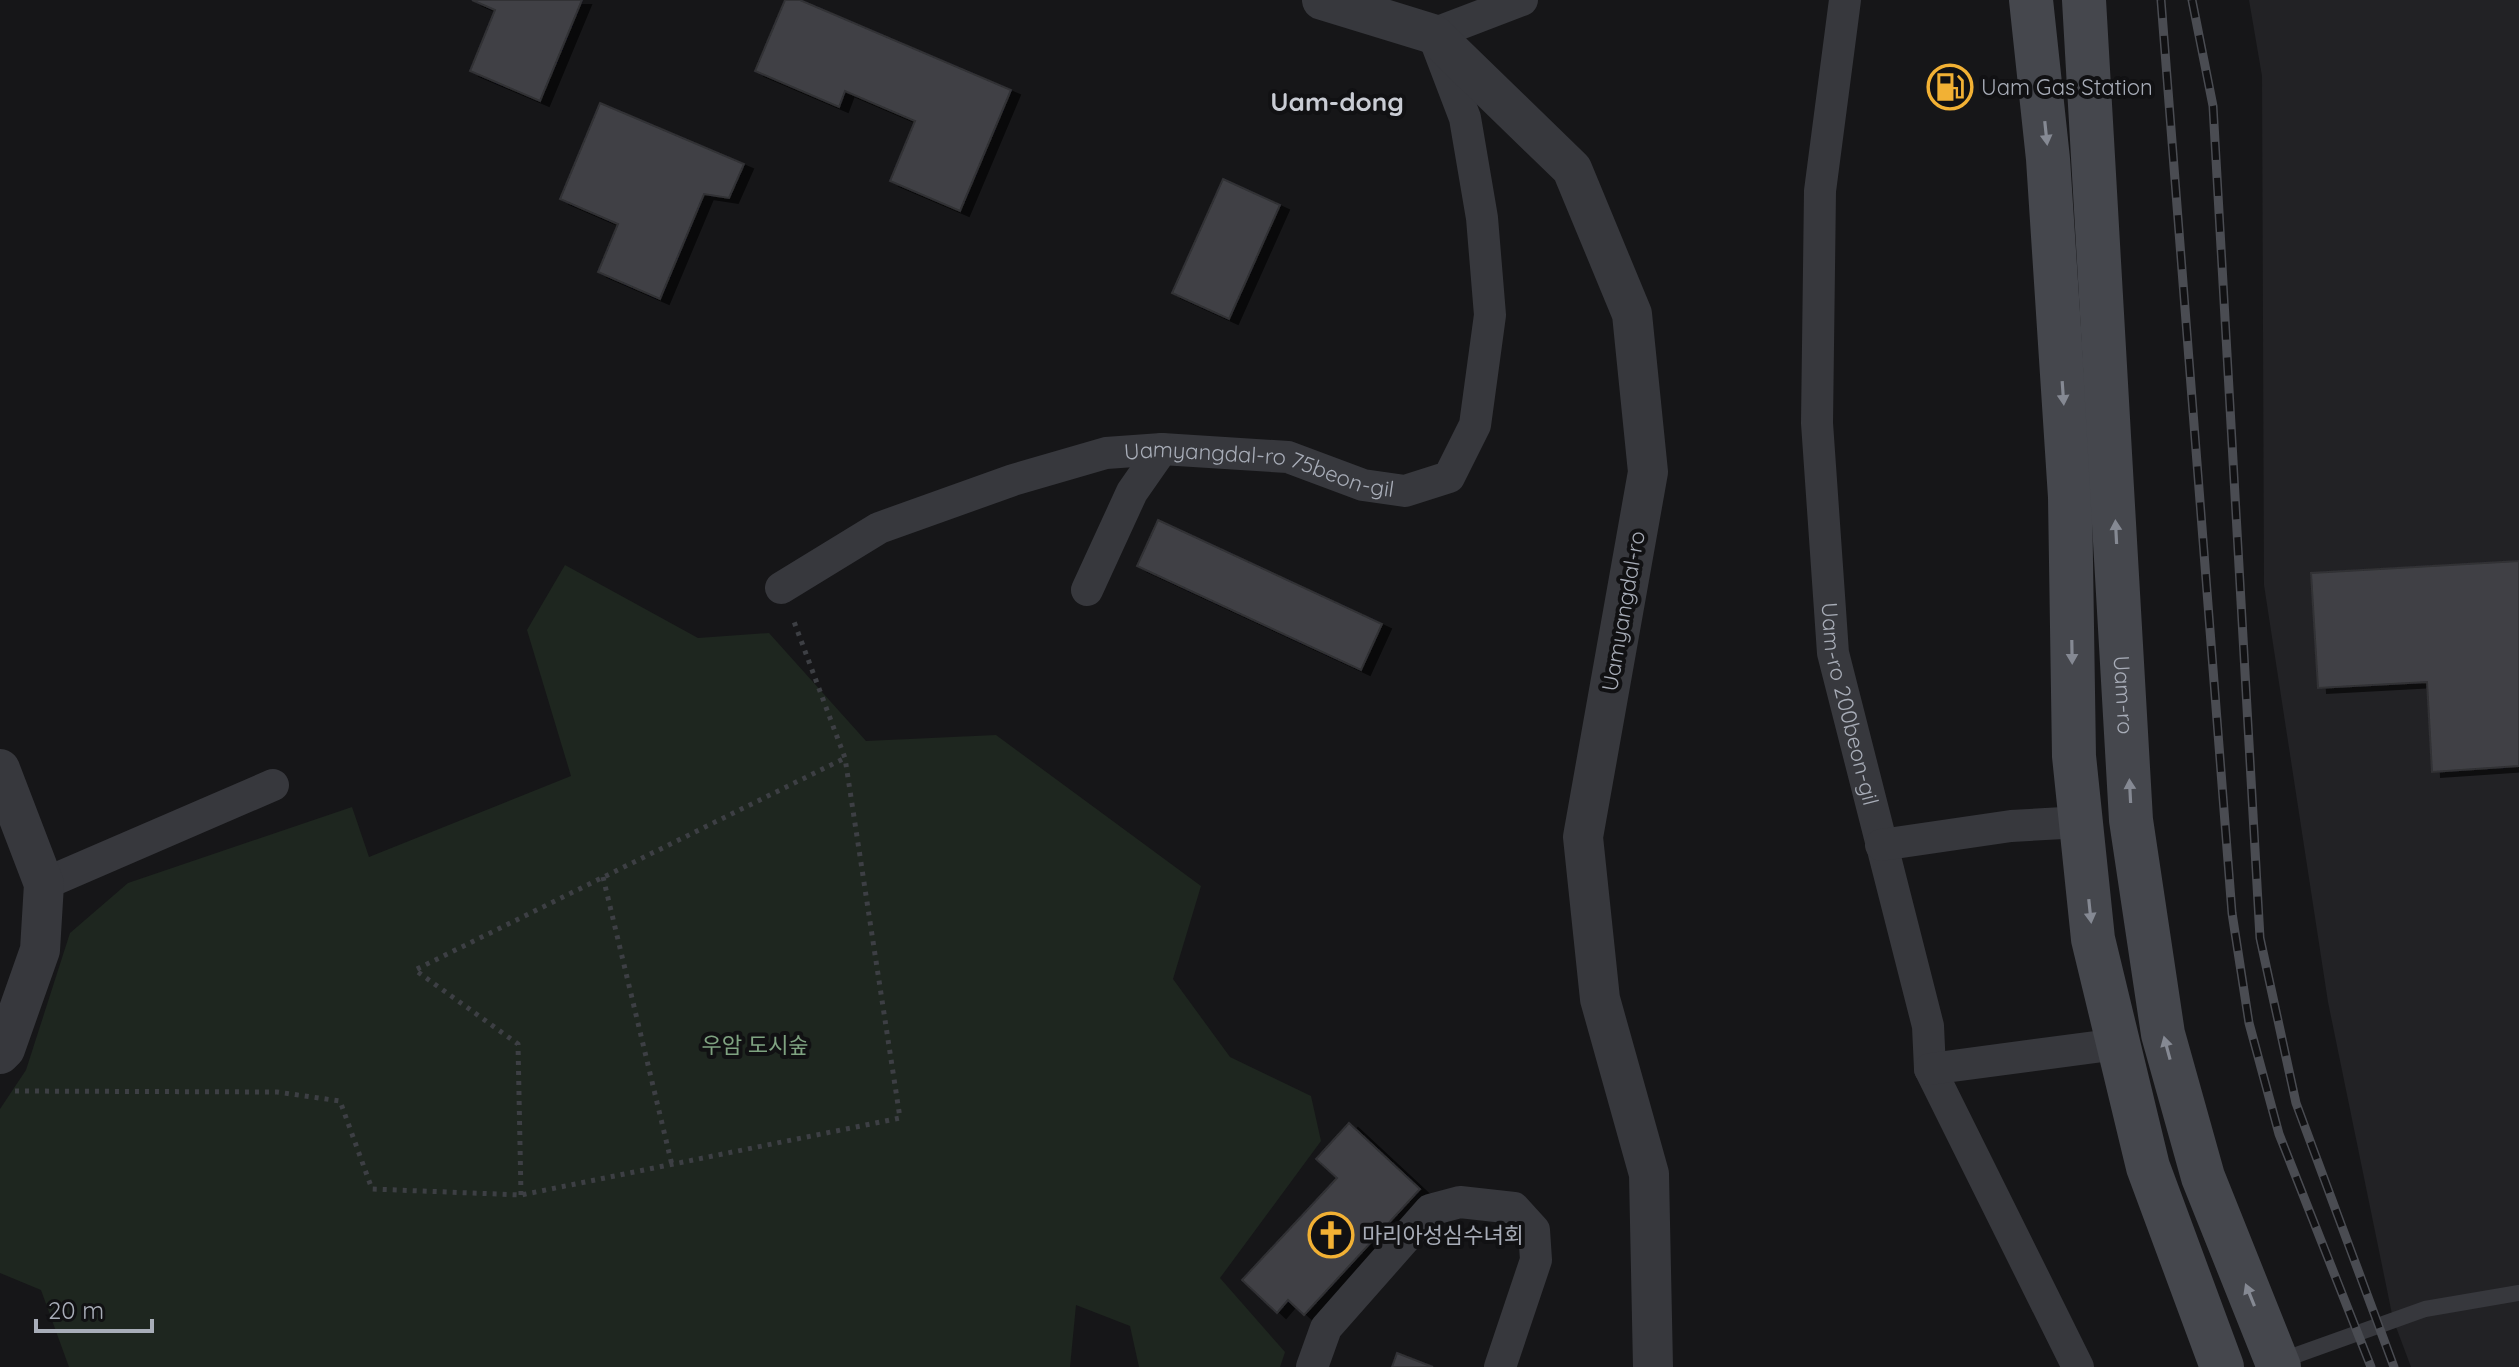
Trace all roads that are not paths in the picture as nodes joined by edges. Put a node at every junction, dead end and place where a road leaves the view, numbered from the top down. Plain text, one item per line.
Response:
1 (1322, 0) edge
2 (1522, 0) edge
3 (1845, 0) edge
4 (2031, 0) edge
5 (2084, 0) edge
6 (1433, 34) junction
7 (1162, 449) junction
8 (781, 588) road end
9 (1087, 590) dead end
10 (0, 769) edge
11 (273, 785) dead end
12 (2081, 822) junction
13 (1881, 845) junction
14 (44, 884) junction
15 (2118, 1044) junction
16 (0, 1054) edge
17 (1930, 1069) junction
18 (2519, 1293) edge
19 (2273, 1365) edge
20 (1312, 1367) edge
21 (1500, 1367) edge
22 (1653, 1367) edge
23 (2078, 1367) edge
24 (2222, 1367) edge

1 - 6 street, Uamyangdal-ro
2 - 6 street
3 - 13 street, Uam-ro 200beon-gil
4 -> 12 main road
19 -> 5 main road, Uam-ro
6 - 7 street, Uamyangdal-ro 75beon-gil
6 - 22 street, Uamyangdal-ro
7 - 8 street, Uamyangdal-ro 75beon-gil
7 - 9 street
10 - 14 street
11 - 14 street
12 - 13 street
12 -> 15 main road
13 - 17 street, Uam-ro 200beon-gil
14 - 16 street
15 - 17 street
15 - 24 main road
17 - 23 street, Uam-ro 200beon-gil
18 - 19 lane
20 - 21 street

